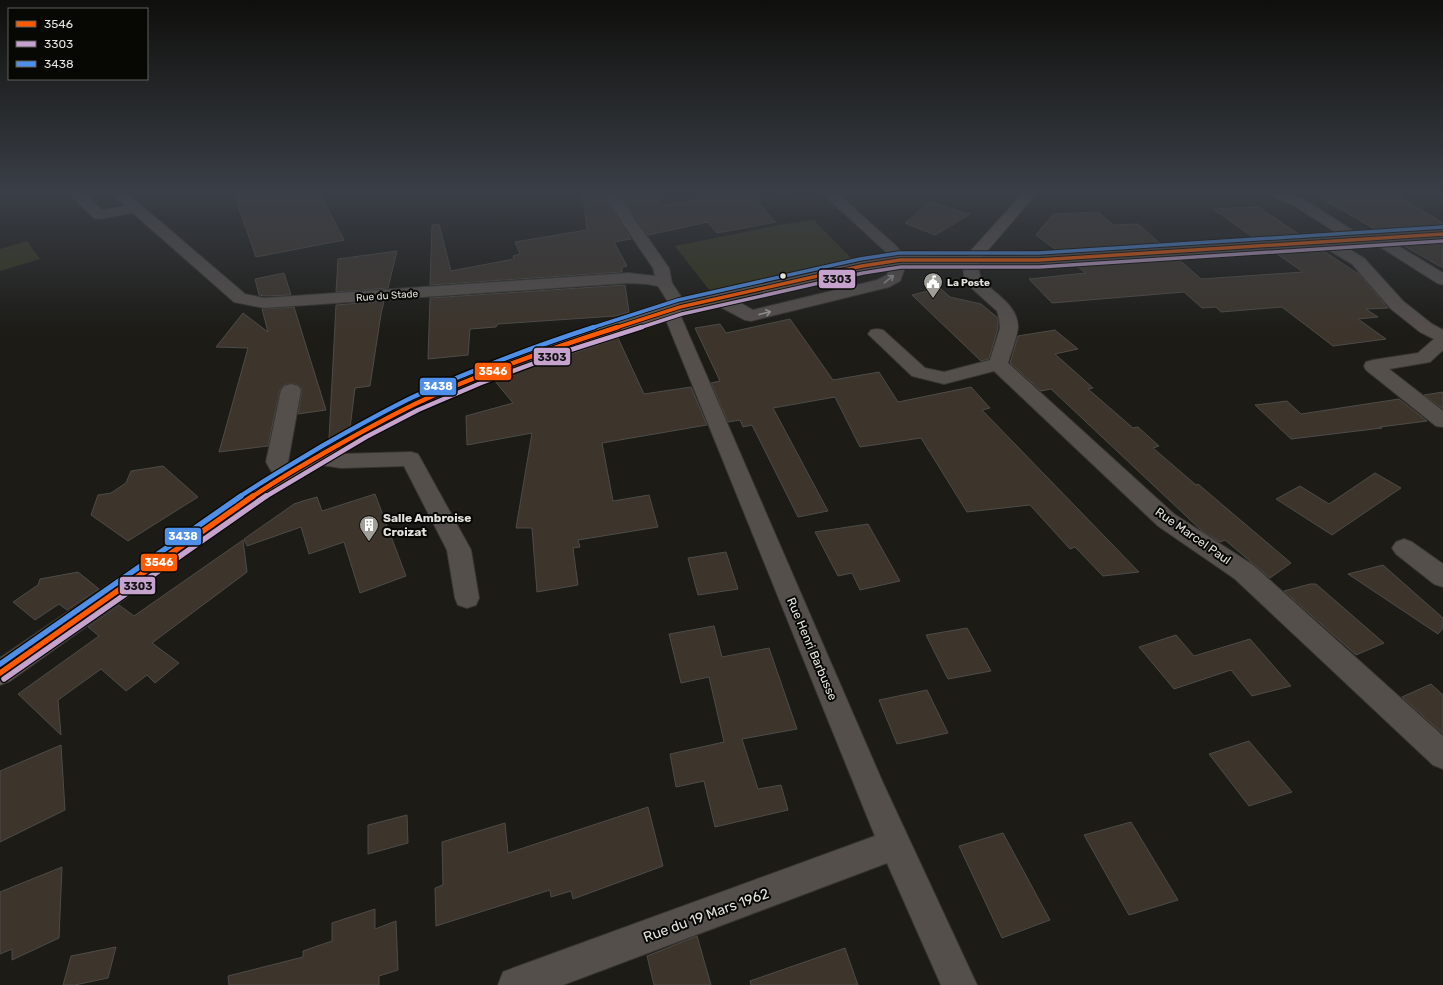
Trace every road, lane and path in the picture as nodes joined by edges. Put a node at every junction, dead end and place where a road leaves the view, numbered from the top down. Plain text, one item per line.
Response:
1 (174, 240) edge
2 (642, 240) edge
3 (881, 240) edge
4 (990, 240) edge
5 (1346, 240) edge
6 (1379, 240) edge
7 (1326, 242) junction
8 (900, 260) junction
9 (970, 260) junction
10 (1443, 280) edge
11 (664, 283) junction
12 (675, 308) junction
13 (877, 334) dead end
14 (1443, 338) edge
15 (998, 364) junction
16 (291, 390) dead end
17 (1443, 421) edge
18 (316, 458) junction
19 (285, 476) junction
20 (1404, 548) dead end
21 (1443, 577) edge
22 (467, 598) dead end
23 (0, 673) edge
24 (1443, 755) edge
25 (896, 844) junction
26 (516, 985) edge
27 (959, 985) edge

1 - 11 street, Rue du Stade
2 - 11 street
3 - 8 street
4 - 9 main road
5 - 7 street
6 - 10 street
7 - 9 street
7 - 14 street
8 - 9 main road
8 - 12 main road
9 - 15 street
11 - 12 street
12 - 18 main road
12 - 25 street, Rue Henri Barbusse
13 - 15 street
14 - 17 street
15 - 24 street, Rue Marcel Paul
16 - 19 street
18 - 19 main road
18 - 22 street
19 - 23 main road
20 - 21 street
25 - 26 street, Rue du 19 Mars 1962
25 - 27 street, Rue Henri Barbusse

